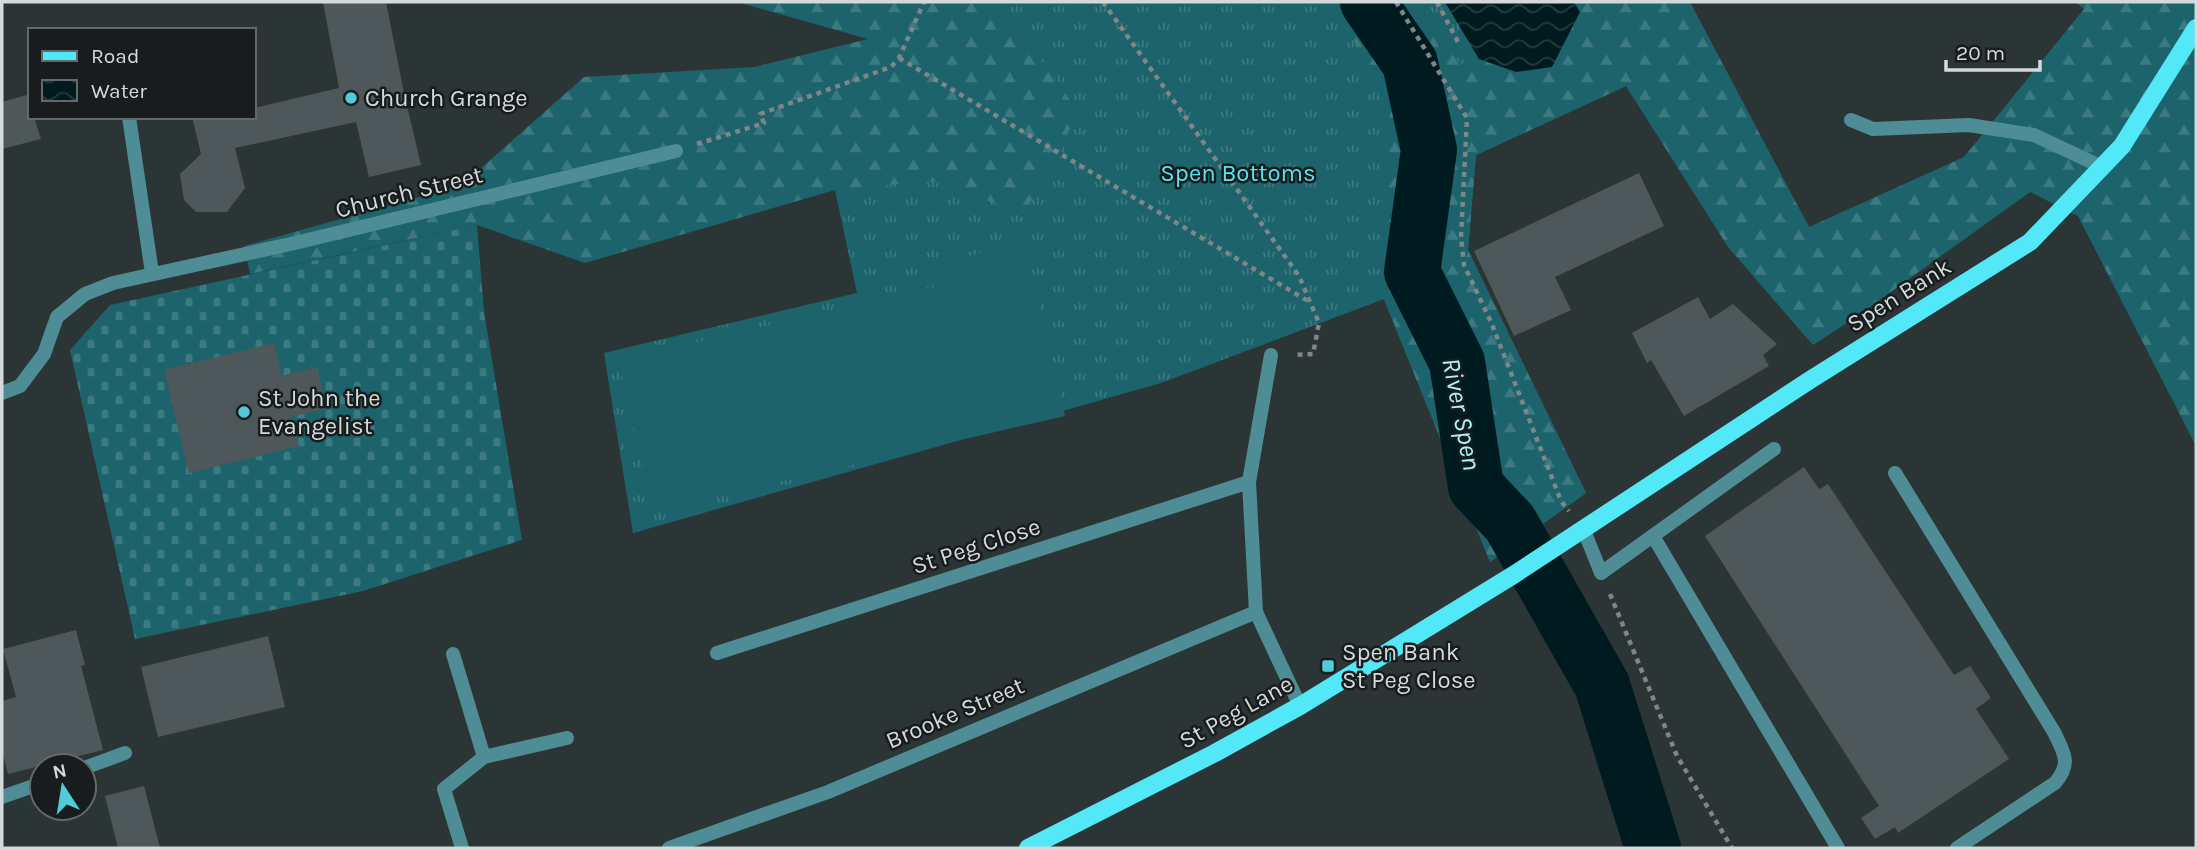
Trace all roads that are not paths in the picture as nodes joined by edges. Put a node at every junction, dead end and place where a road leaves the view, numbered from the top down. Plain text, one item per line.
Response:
1 (2196, 28) edge
2 (129, 119) edge
3 (1851, 120) dead end
4 (676, 151) road end
5 (2102, 167) junction
6 (152, 273) junction
7 (1271, 355) road end
8 (2, 393) edge
9 (1774, 449) dead end
10 (1895, 473) dead end
11 (1249, 482) junction
12 (1583, 528) junction
13 (1653, 536) junction
14 (1567, 539) joint
15 (1256, 612) junction
16 (717, 653) dead end
17 (453, 654) dead end
18 (1300, 706) junction
19 (567, 738) dead end
20 (125, 753) dead end
21 (484, 757) junction
22 (98, 763) edge
23 (28, 788) edge
24 (2, 797) edge
25 (677, 847) edge
26 (462, 848) edge
27 (1028, 848) edge
28 (1838, 848) edge
29 (1957, 848) edge

1 - 5 main road, Spen Bank
2 - 6 street
3 - 5 street
4 - 6 street, Church Street
5 - 12 main road, Spen Bank
6 - 8 street, Church Street
7 - 11 street
9 - 13 street
10 - 29 street
11 - 15 street
11 - 16 street, St Peg Close
12 - 13 street
12 - 14 main road, Spen Bank
13 - 28 street
14 - 18 main road, St Peg Lane
15 - 18 street
15 - 25 street, Brooke Street
17 - 21 street
18 - 27 main road, St Peg Lane
19 - 21 street
20 - 22 street
21 - 26 street
23 - 24 street

